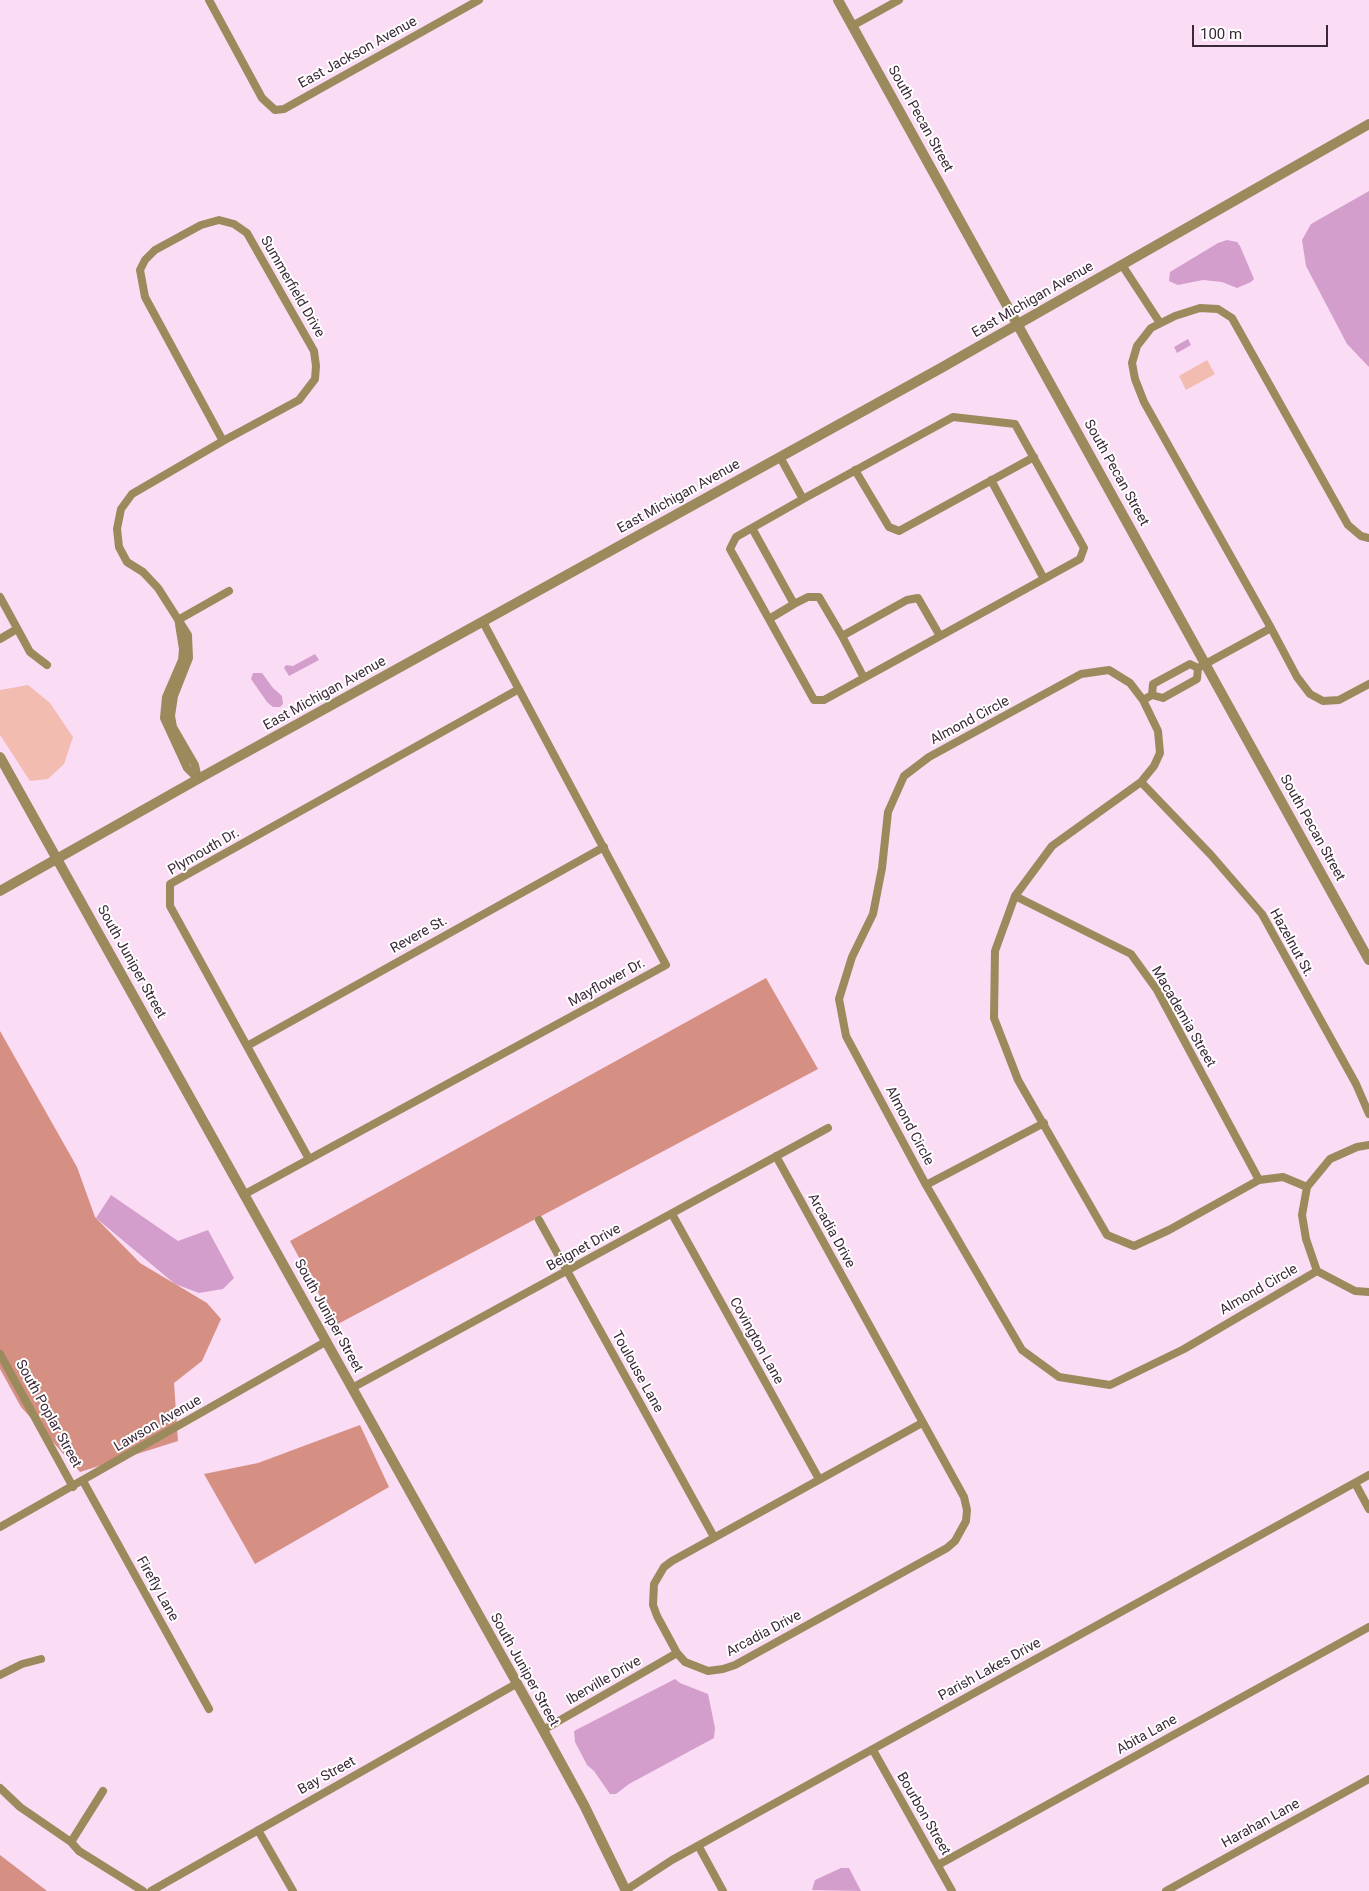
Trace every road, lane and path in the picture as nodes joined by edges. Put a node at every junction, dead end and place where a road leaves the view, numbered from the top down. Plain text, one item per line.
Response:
1 (209, 0) edge
2 (479, 0) edge
3 (838, 0) edge
4 (899, 0) edge
5 (852, 26) junction
6 (1369, 124) edge
7 (1122, 265) junction
8 (1160, 323) junction
9 (1018, 325) junction
10 (223, 441) junction
11 (780, 457) junction
12 (1034, 457) junction
13 (855, 470) junction
14 (991, 480) junction
15 (803, 499) junction
16 (752, 528) junction
17 (1369, 538) edge
18 (1044, 579) junction
19 (229, 591) dead end
20 (0, 597) edge
21 (794, 604) junction
22 (178, 620) junction
23 (769, 620) junction
24 (483, 622) junction
25 (1270, 628) junction
26 (17, 629) junction
27 (842, 636) junction
28 (940, 636) junction
29 (0, 639) edge
30 (47, 665) dead end
31 (1202, 666) junction
32 (864, 678) junction
33 (1369, 684) edge
34 (519, 689) junction
35 (1152, 695) junction
36 (1143, 700) junction
37 (0, 757) edge
38 (198, 778) junction
39 (1141, 782) junction
40 (604, 847) junction
41 (56, 858) junction
42 (0, 891) edge
43 (1015, 896) junction
44 (1369, 960) edge
45 (247, 1046) junction
46 (1369, 1114) edge
47 (1044, 1123) junction
48 (828, 1128) dead end
49 (1369, 1145) edge
50 (776, 1156) junction
51 (309, 1159) junction
52 (1259, 1180) junction
53 (926, 1185) junction
54 (1308, 1187) junction
55 (245, 1194) junction
56 (672, 1214) junction
57 (539, 1220) dead end
58 (1317, 1271) junction
59 (567, 1272) junction
60 (1369, 1292) edge
61 (327, 1341) junction
62 (0, 1354) edge
63 (352, 1388) junction
64 (922, 1423) junction
65 (1369, 1475) edge
66 (820, 1479) junction
67 (83, 1481) junction
68 (1355, 1483) junction
69 (73, 1487) junction
70 (1369, 1509) edge
71 (0, 1527) edge
72 (714, 1537) junction
73 (1369, 1627) edge
74 (677, 1653) junction
75 (41, 1658) dead end
76 (0, 1675) edge
77 (516, 1684) junction
78 (209, 1709) dead end
79 (543, 1730) junction
80 (873, 1750) junction
81 (1369, 1779) edge
82 (0, 1788) edge
83 (103, 1791) dead end
84 (258, 1830) junction
85 (71, 1842) junction
86 (699, 1847) junction
87 (938, 1865) junction
88 (142, 1891) edge
89 (151, 1891) edge
90 (293, 1891) edge
91 (626, 1891) edge
92 (723, 1891) edge
93 (952, 1891) edge
94 (1166, 1891) edge

1 - 2 street, East Jackson Avenue
3 - 5 street, South Pecan Street
4 - 5 street
5 - 9 street, South Pecan Street
6 - 7 street, East Michigan Avenue
7 - 8 street
7 - 9 street, East Michigan Avenue
8 - 17 street
8 - 25 street
9 - 11 street, East Michigan Avenue
9 - 31 street, South Pecan Street
10 - 10 street, Summerfield Drive
10 - 22 street, Summerfield Drive
11 - 15 street
11 - 24 street, East Michigan Avenue
12 - 13 street
12 - 14 street
12 - 18 street
13 - 14 street
13 - 15 street
14 - 18 street
15 - 16 street
16 - 21 street
16 - 23 street
18 - 28 street
19 - 22 street
20 - 26 street
21 - 23 street
21 - 27 street
22 - 38 street, Summerfield Drive
23 - 32 street
24 - 34 street, Mayflower Dr.
24 - 38 street, East Michigan Avenue
25 - 31 street
25 - 33 street
26 - 29 street
26 - 30 street
27 - 28 street
27 - 32 street
28 - 32 street
31 - 35 street
31 - 35 street
31 - 44 street, South Pecan Street
34 - 40 street, Mayflower Dr.
34 - 45 street, Plymouth Dr.
35 - 36 street
36 - 39 street, Almond Circle
36 - 53 street, Almond Circle
37 - 41 street, South Juniper Street
38 - 41 street, East Michigan Avenue
39 - 43 street, Almond Circle
39 - 46 street, Hazelnut St.
40 - 45 street, Revere St.
40 - 51 street, Mayflower Dr.
41 - 42 street, East Michigan Avenue
41 - 55 street, South Juniper Street
43 - 47 street, Almond Circle
43 - 52 street, Macademia Street
45 - 51 street, Plymouth Dr.
47 - 52 street, Almond Circle
47 - 53 street
48 - 50 street, Beignet Drive
49 - 54 street
50 - 56 street, Beignet Drive
50 - 64 street, Arcadia Drive
51 - 55 street, Mayflower Dr.
52 - 54 street, Almond Circle
53 - 58 street, Almond Circle
54 - 58 street
55 - 61 street, South Juniper Street
56 - 59 street, Beignet Drive
56 - 66 street, Covington Lane
57 - 59 street, Toulouse Lane
58 - 60 street
59 - 63 street, Beignet Drive
59 - 72 street, Toulouse Lane
61 - 63 street, South Juniper Street
61 - 67 street, Lawson Avenue
62 - 69 street, South Poplar Street
63 - 77 street, South Juniper Street
64 - 66 street, Arcadia Drive
64 - 74 street, Arcadia Drive
65 - 68 street, Parish Lakes Drive
66 - 72 street, Arcadia Drive
67 - 69 street, Lawson Avenue
67 - 78 street, Firefly Lane
68 - 70 street
68 - 80 street, Parish Lakes Drive
69 - 71 street, Lawson Avenue
72 - 74 street, Arcadia Drive
73 - 87 street, Abita Lane
74 - 79 street, Iberville Drive
75 - 76 street
77 - 79 street, South Juniper Street
77 - 84 street, Bay Street
79 - 91 street, South Juniper Street
80 - 86 street, Parish Lakes Drive
80 - 87 street, Bourbon Street
81 - 94 street, Harahan Lane
82 - 85 street
83 - 85 street
84 - 89 street, Bay Street
84 - 90 street
85 - 88 street
86 - 91 street, Parish Lakes Drive
86 - 92 street
87 - 93 street, Bourbon Street

